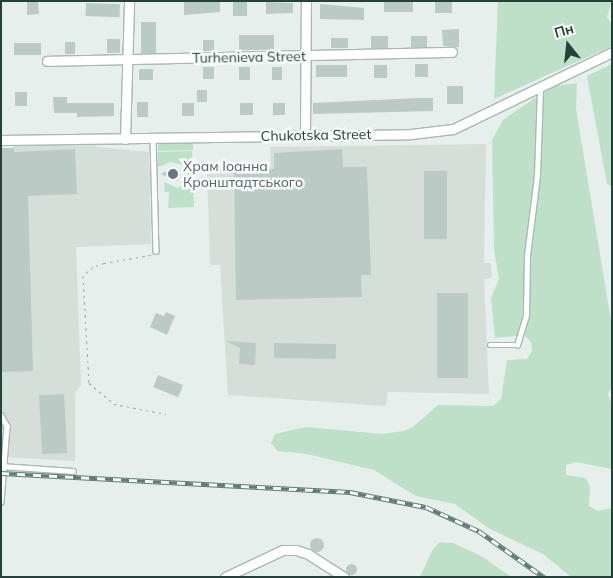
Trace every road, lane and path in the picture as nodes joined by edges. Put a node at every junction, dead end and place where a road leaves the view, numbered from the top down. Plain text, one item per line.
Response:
1 (129, 1) edge
2 (306, 1) edge
3 (452, 52) dead end
4 (612, 52) edge
5 (306, 56) junction
6 (128, 58) junction
7 (46, 61) dead end
8 (540, 86) junction
9 (305, 135) junction
10 (125, 138) junction
11 (153, 138) junction
12 (1, 140) edge
13 (156, 251) joint
14 (490, 345) dead end
15 (166, 414) dead end
16 (1, 415) edge
17 (3, 466) edge
18 (73, 470) dead end
19 (1, 502) edge
20 (225, 577) edge
21 (344, 577) edge

1 - 6 street
2 - 5 street
3 - 5 street, Turhenieva Street
4 - 8 street, Chukotska Street
5 - 6 street, Turhenieva Street
5 - 9 street
6 - 7 street, Turhenieva Street
6 - 10 street
8 - 9 street, Chukotska Street
8 - 14 lane
9 - 11 street, Chukotska Street
10 - 11 street, Chukotska Street
10 - 12 street, Chukotska Street
11 - 13 lane
13 - 15 path
16 - 17 lane
17 - 18 lane
17 - 19 lane
20 - 21 street

